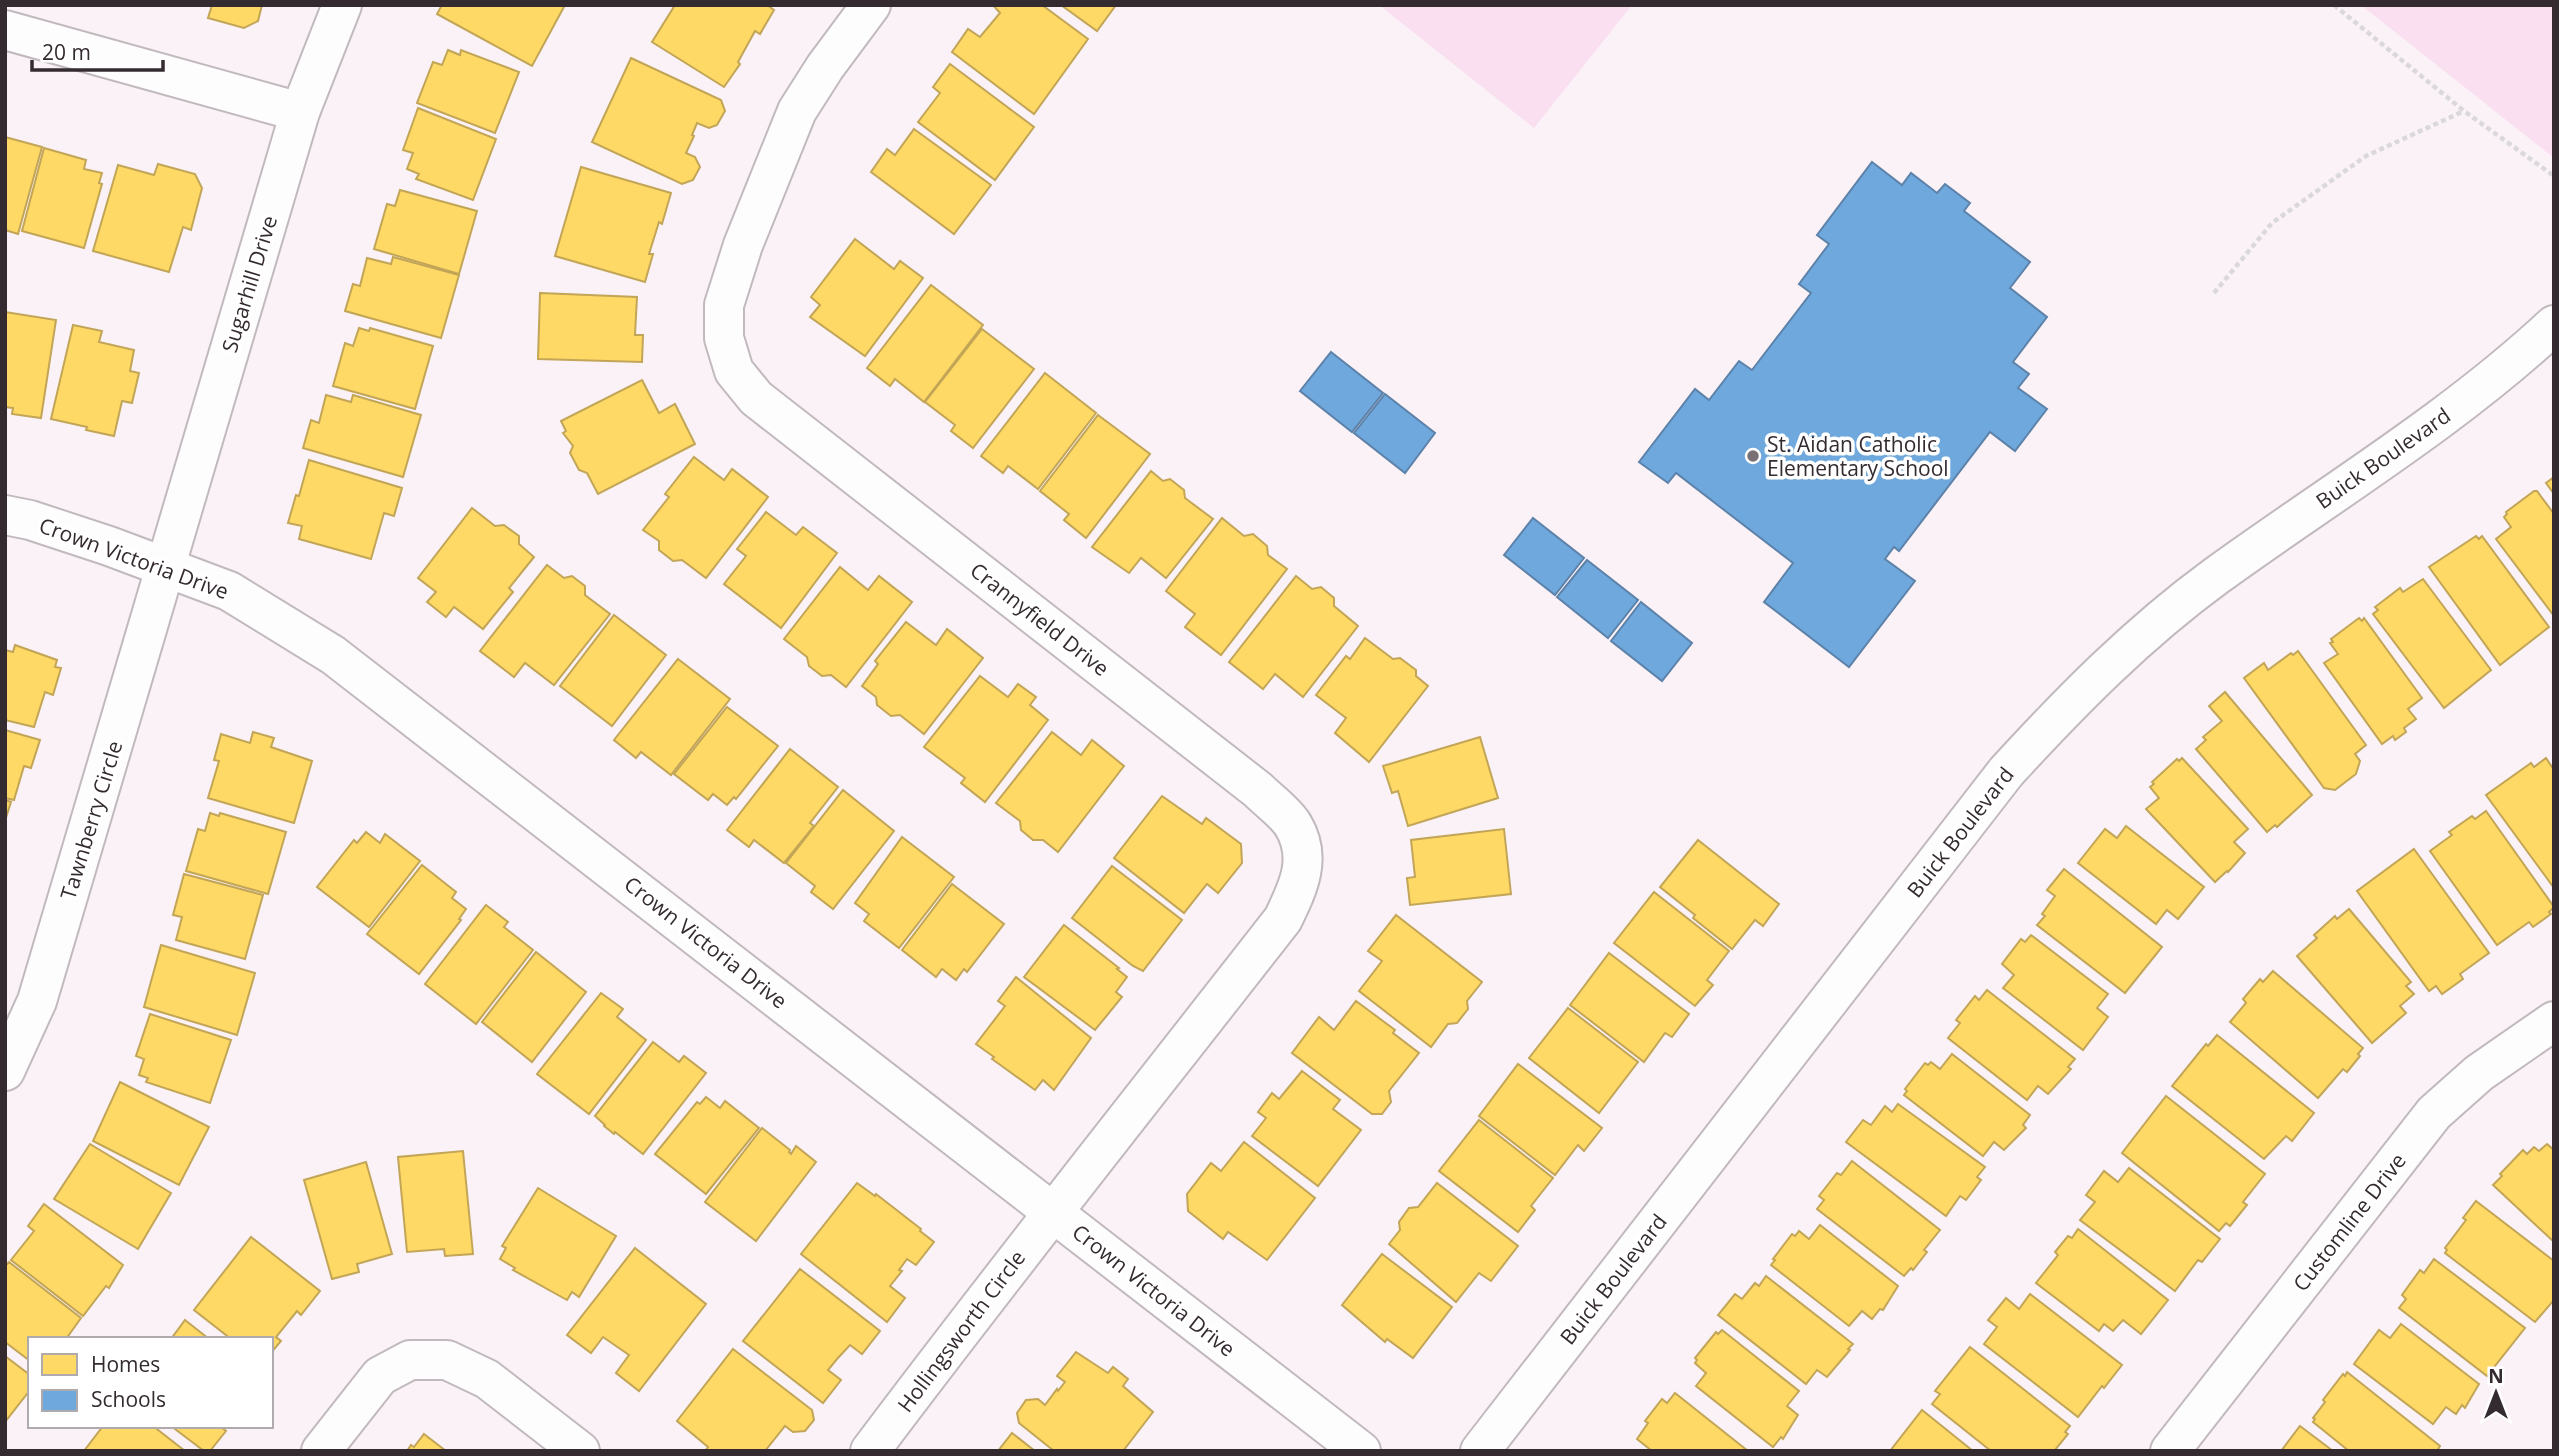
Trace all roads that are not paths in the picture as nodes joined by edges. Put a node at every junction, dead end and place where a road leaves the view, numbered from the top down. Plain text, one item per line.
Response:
1 (342, 5) edge
2 (872, 5) edge
3 (5, 30) edge
4 (300, 112) junction
5 (2554, 325) edge
6 (5, 515) edge
7 (165, 565) junction
8 (2554, 1021) edge
9 (5, 1071) edge
10 (1054, 1212) junction
11 (321, 1451) edge
12 (580, 1451) edge
13 (870, 1451) edge
14 (1361, 1451) edge
15 (1480, 1451) edge
16 (2170, 1451) edge

1 - 4 street, Sugarhill Drive
2 - 10 street, Crannyfield Drive
3 - 4 street
4 - 7 street, Sugarhill Drive
5 - 15 street, Buick Boulevard
6 - 7 street, Crown Victoria Drive
7 - 9 street, Tawnberry Circle
7 - 10 street, Crown Victoria Drive
8 - 16 street, Customline Drive
10 - 13 street, Hollingsworth Circle
10 - 14 street, Crown Victoria Drive
11 - 12 street

